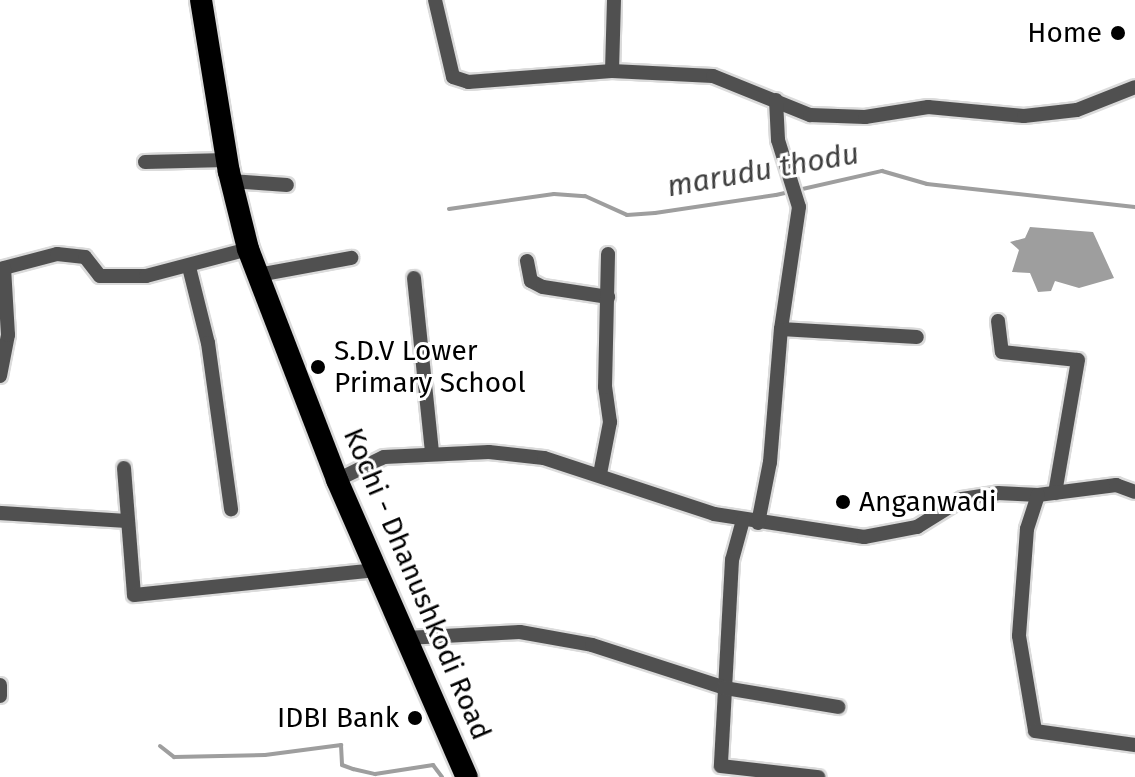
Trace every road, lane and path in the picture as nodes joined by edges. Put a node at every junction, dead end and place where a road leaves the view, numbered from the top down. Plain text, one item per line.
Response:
1 (201, 0) edge
2 (435, 0) edge
3 (614, 0) edge
4 (612, 71) junction
5 (1135, 87) edge
6 (776, 100) junction
7 (145, 162) dead end
8 (229, 170) junction
9 (287, 185) dead end
10 (248, 249) junction
11 (608, 254) dead end
12 (351, 258) dead end
13 (527, 261) dead end
14 (189, 267) junction
15 (2, 269) edge
16 (258, 275) junction
17 (414, 278) dead end
18 (608, 297) junction
19 (998, 321) dead end
20 (781, 329) junction
21 (917, 337) dead end
22 (0, 376) edge
23 (432, 452) junction
24 (124, 468) dead end
25 (600, 474) junction
26 (337, 480) junction
27 (1135, 492) edge
28 (1055, 493) junction
29 (1038, 495) junction
30 (231, 509) dead end
31 (0, 513) edge
32 (743, 520) junction
33 (128, 521) junction
34 (758, 523) junction
35 (377, 570) junction
36 (406, 638) junction
37 (0, 685) edge
38 (725, 688) junction
39 (0, 696) edge
40 (838, 707) dead end
41 (1135, 745) edge
42 (467, 777) edge
43 (818, 777) edge

1 - 8 highway, Kochi - Dhanushkodi Road
2 - 4 street
3 - 4 street
4 - 6 street
5 - 6 street
6 - 20 street
7 - 8 street
8 - 9 street
8 - 10 highway, Kochi - Dhanushkodi Road
10 - 14 street
10 - 16 highway, Kochi - Dhanushkodi Road
11 - 18 street
12 - 16 street
13 - 18 street
14 - 15 street
14 - 30 street
15 - 22 street
16 - 26 highway, Kochi - Dhanushkodi Road
17 - 23 street
18 - 25 street
19 - 28 street
20 - 21 street
20 - 34 street
23 - 25 street
23 - 26 street
24 - 33 street
25 - 32 street
26 - 35 highway, Kochi - Dhanushkodi Road
27 - 28 street
28 - 29 street
29 - 34 street
29 - 41 street
31 - 33 street
32 - 34 street
32 - 38 street
33 - 35 street
35 - 36 highway, Kochi - Dhanushkodi Road
36 - 38 street
36 - 42 highway, Kochi - Dhanushkodi Road
37 - 39 street
38 - 40 street
38 - 43 street

